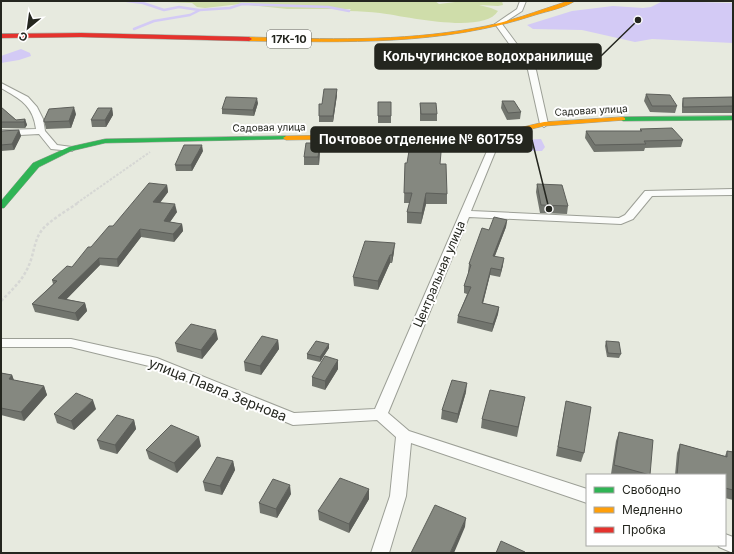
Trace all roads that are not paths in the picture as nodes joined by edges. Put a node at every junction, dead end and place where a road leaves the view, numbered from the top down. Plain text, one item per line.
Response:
1 (523, 1) edge
2 (573, 1) edge
3 (498, 24) junction
4 (1, 36) edge
5 (1, 85) edge
6 (733, 118) edge
7 (544, 124) junction
8 (41, 132) junction
9 (1, 133) edge
10 (498, 135) junction
11 (69, 149) junction
12 (733, 192) edge
13 (1, 206) edge
14 (464, 214) junction
15 (1, 343) edge
16 (380, 414) junction
17 (404, 434) junction
18 (586, 496) edge
19 (380, 553) edge

1 - 3 street
2 - 3 main road, 17К-10
3 - 4 main road, 17К-10
3 - 7 street
5 - 8 street
6 - 7 main road, Садовая улица
7 - 10 main road, Садовая улица
8 - 9 street
8 - 11 street
10 - 11 main road, Садовая улица
10 - 14 street, Центральная улица
11 - 13 main road, Садовая улица
12 - 14 street
14 - 16 street, Центральная улица
15 - 16 street, улица Павла Зернова
16 - 17 street
17 - 18 street
17 - 19 street

